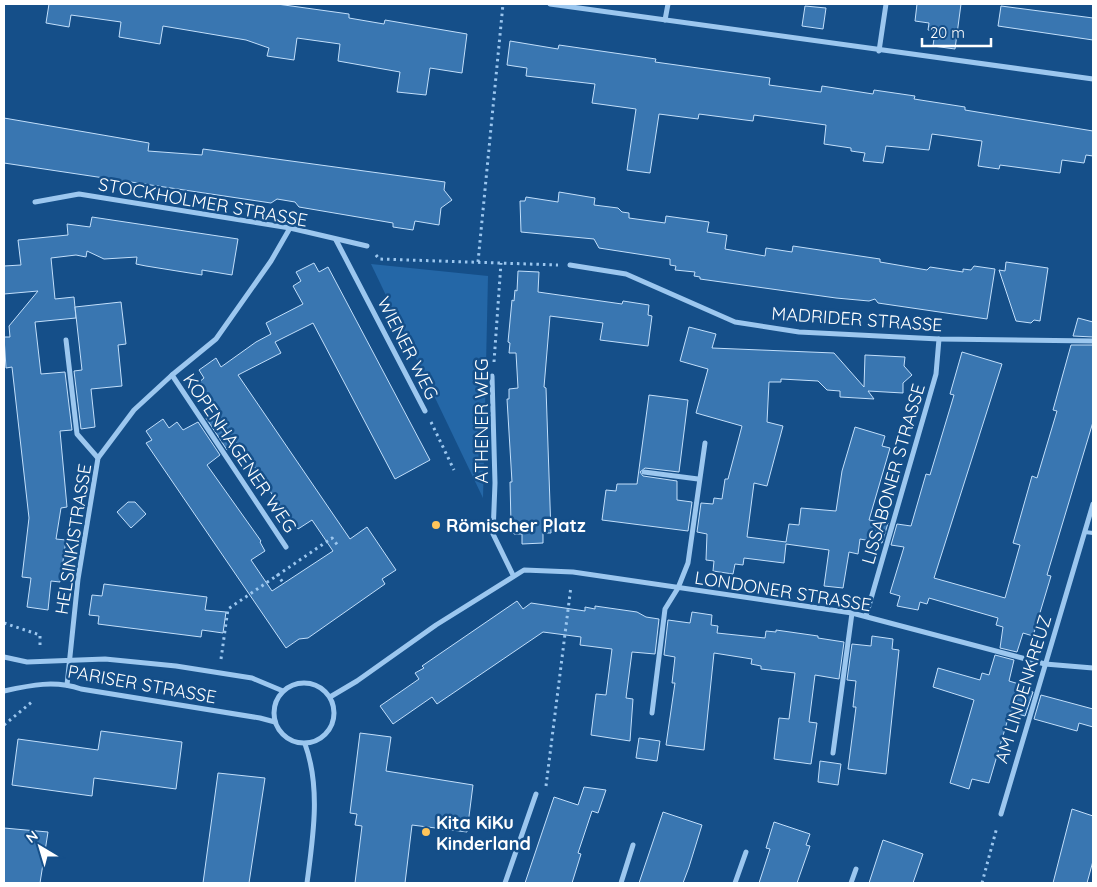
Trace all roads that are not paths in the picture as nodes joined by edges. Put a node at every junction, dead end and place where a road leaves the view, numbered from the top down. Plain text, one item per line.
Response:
1 (550, 4) edge
2 (668, 4) edge
3 (886, 4) edge
4 (665, 20) junction
5 (879, 50) junction
6 (1093, 79) edge
7 (35, 202) dead end
8 (290, 228) junction
9 (336, 240) junction
10 (366, 246) road end
11 (570, 265) road end
12 (939, 339) junction
13 (66, 340) dead end
14 (1093, 341) edge
15 (172, 375) junction
16 (492, 376) road end
17 (425, 411) road end
18 (705, 443) dead end
19 (98, 458) junction
20 (644, 472) dead end
21 (698, 479) junction
22 (1093, 504) edge
23 (1085, 532) junction
24 (1093, 533) edge
25 (286, 547) dead end
26 (512, 576) junction
27 (678, 588) junction
28 (852, 614) junction
29 (866, 616) junction
30 (4, 657) edge
31 (69, 662) junction
32 (1045, 664) junction
33 (1093, 668) edge
34 (67, 684) junction
35 (4, 691) edge
36 (284, 691) junction
37 (330, 697) junction
38 (652, 712) dead end
39 (275, 722) junction
40 (305, 744) junction
41 (833, 753) dead end
42 (536, 794) road end
43 (1001, 814) road end
44 (633, 845) dead end
45 (746, 852) dead end
46 (856, 869) dead end
47 (307, 883) edge
48 (505, 883) edge
49 (621, 883) edge
50 (735, 883) edge
51 (851, 883) edge

1 - 4 street
2 - 4 street
3 - 5 street
4 - 5 street
5 - 6 street
7 - 8 street, STOCKHOLMER STRASSE
8 - 9 street, STOCKHOLMER STRASSE
8 - 15 street, HELSINKISTRASSE
9 - 10 street, STOCKHOLMER STRASSE
9 - 17 street, WIENER WEG
11 - 12 street, MADRIDER STRASSE
12 - 14 street, MADRIDER STRASSE
12 - 29 street, LISSABONER STRASSE
13 - 19 street
15 - 19 street, HELSINKISTRASSE
15 - 25 street, KOPENHAGENER WEG
16 - 26 street, ATHENER WEG
18 - 21 street
19 - 31 street, HELSINKISTRASSE
20 - 21 street
21 - 27 street
22 - 23 street, AM LINDENKREUZ
23 - 24 lane
23 - 32 street, AM LINDENKREUZ
26 - 27 street, LONDONER STRASSE
26 - 37 street
27 - 28 street, LONDONER STRASSE
27 - 38 street
28 - 29 street, LONDONER STRASSE
28 - 41 street
29 - 32 street, LONDONER STRASSE
30 - 31 street, PARISER STRASSE
31 - 34 street, HELSINKISTRASSE
31 - 36 street, PARISER STRASSE
32 - 33 street, LONDONER STRASSE
32 - 43 street, AM LINDENKREUZ
34 - 35 street, PARISER STRASSE
34 - 39 street, PARISER STRASSE
36 - 37 street
36 - 39 street
37 - 40 street
39 - 40 street
40 - 47 street
42 - 48 street
44 - 49 street
45 - 50 street
46 - 51 street

